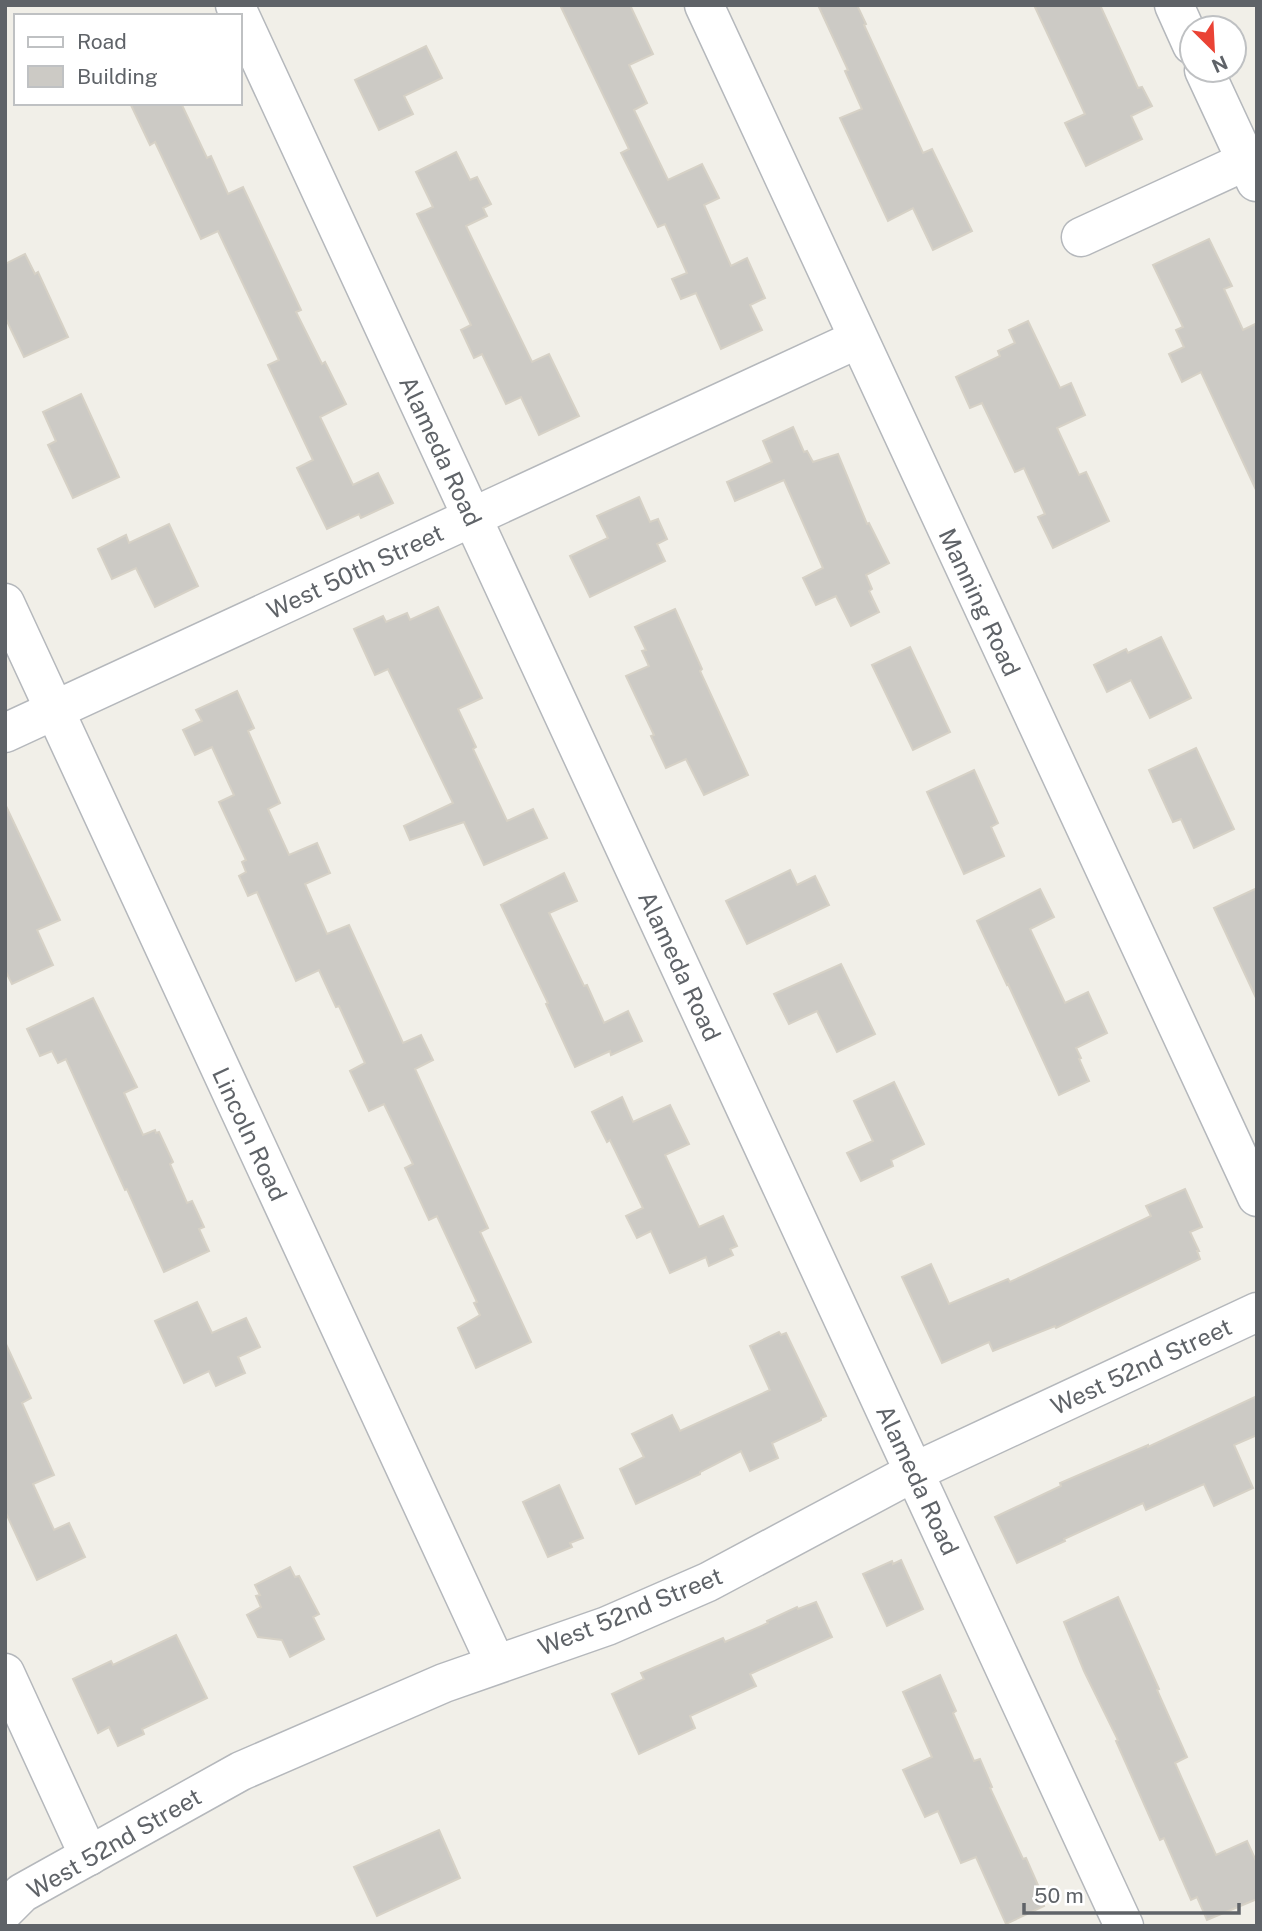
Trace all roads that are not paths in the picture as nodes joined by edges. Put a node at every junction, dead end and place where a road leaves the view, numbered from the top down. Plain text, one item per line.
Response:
1 (704, 5) edge
2 (242, 20) edge
3 (1211, 84) edge
4 (1253, 167) edge
5 (1081, 237) dead end
6 (858, 339) junction
7 (472, 517) junction
8 (5, 603) edge
9 (55, 710) junction
10 (5, 733) edge
11 (1257, 1198) edge
12 (1257, 1312) edge
13 (914, 1472) junction
14 (496, 1664) junction
15 (5, 1673) edge
16 (89, 1856) junction
17 (11, 1899) edge
18 (1124, 1926) edge

1 - 6 street, Manning Road
2 - 7 street, Alameda Road
3 - 4 street
4 - 5 street
6 - 7 street, West 50th Street
6 - 11 street, Manning Road
7 - 9 street, West 50th Street
7 - 13 street, Alameda Road
8 - 9 street, Lincoln Road
9 - 10 street, West 50th Street
9 - 14 street, Lincoln Road
12 - 13 street, West 52nd Street
13 - 14 street, West 52nd Street
13 - 18 street, Alameda Road
14 - 16 street, West 52nd Street
15 - 16 street
16 - 17 street, West 52nd Street

